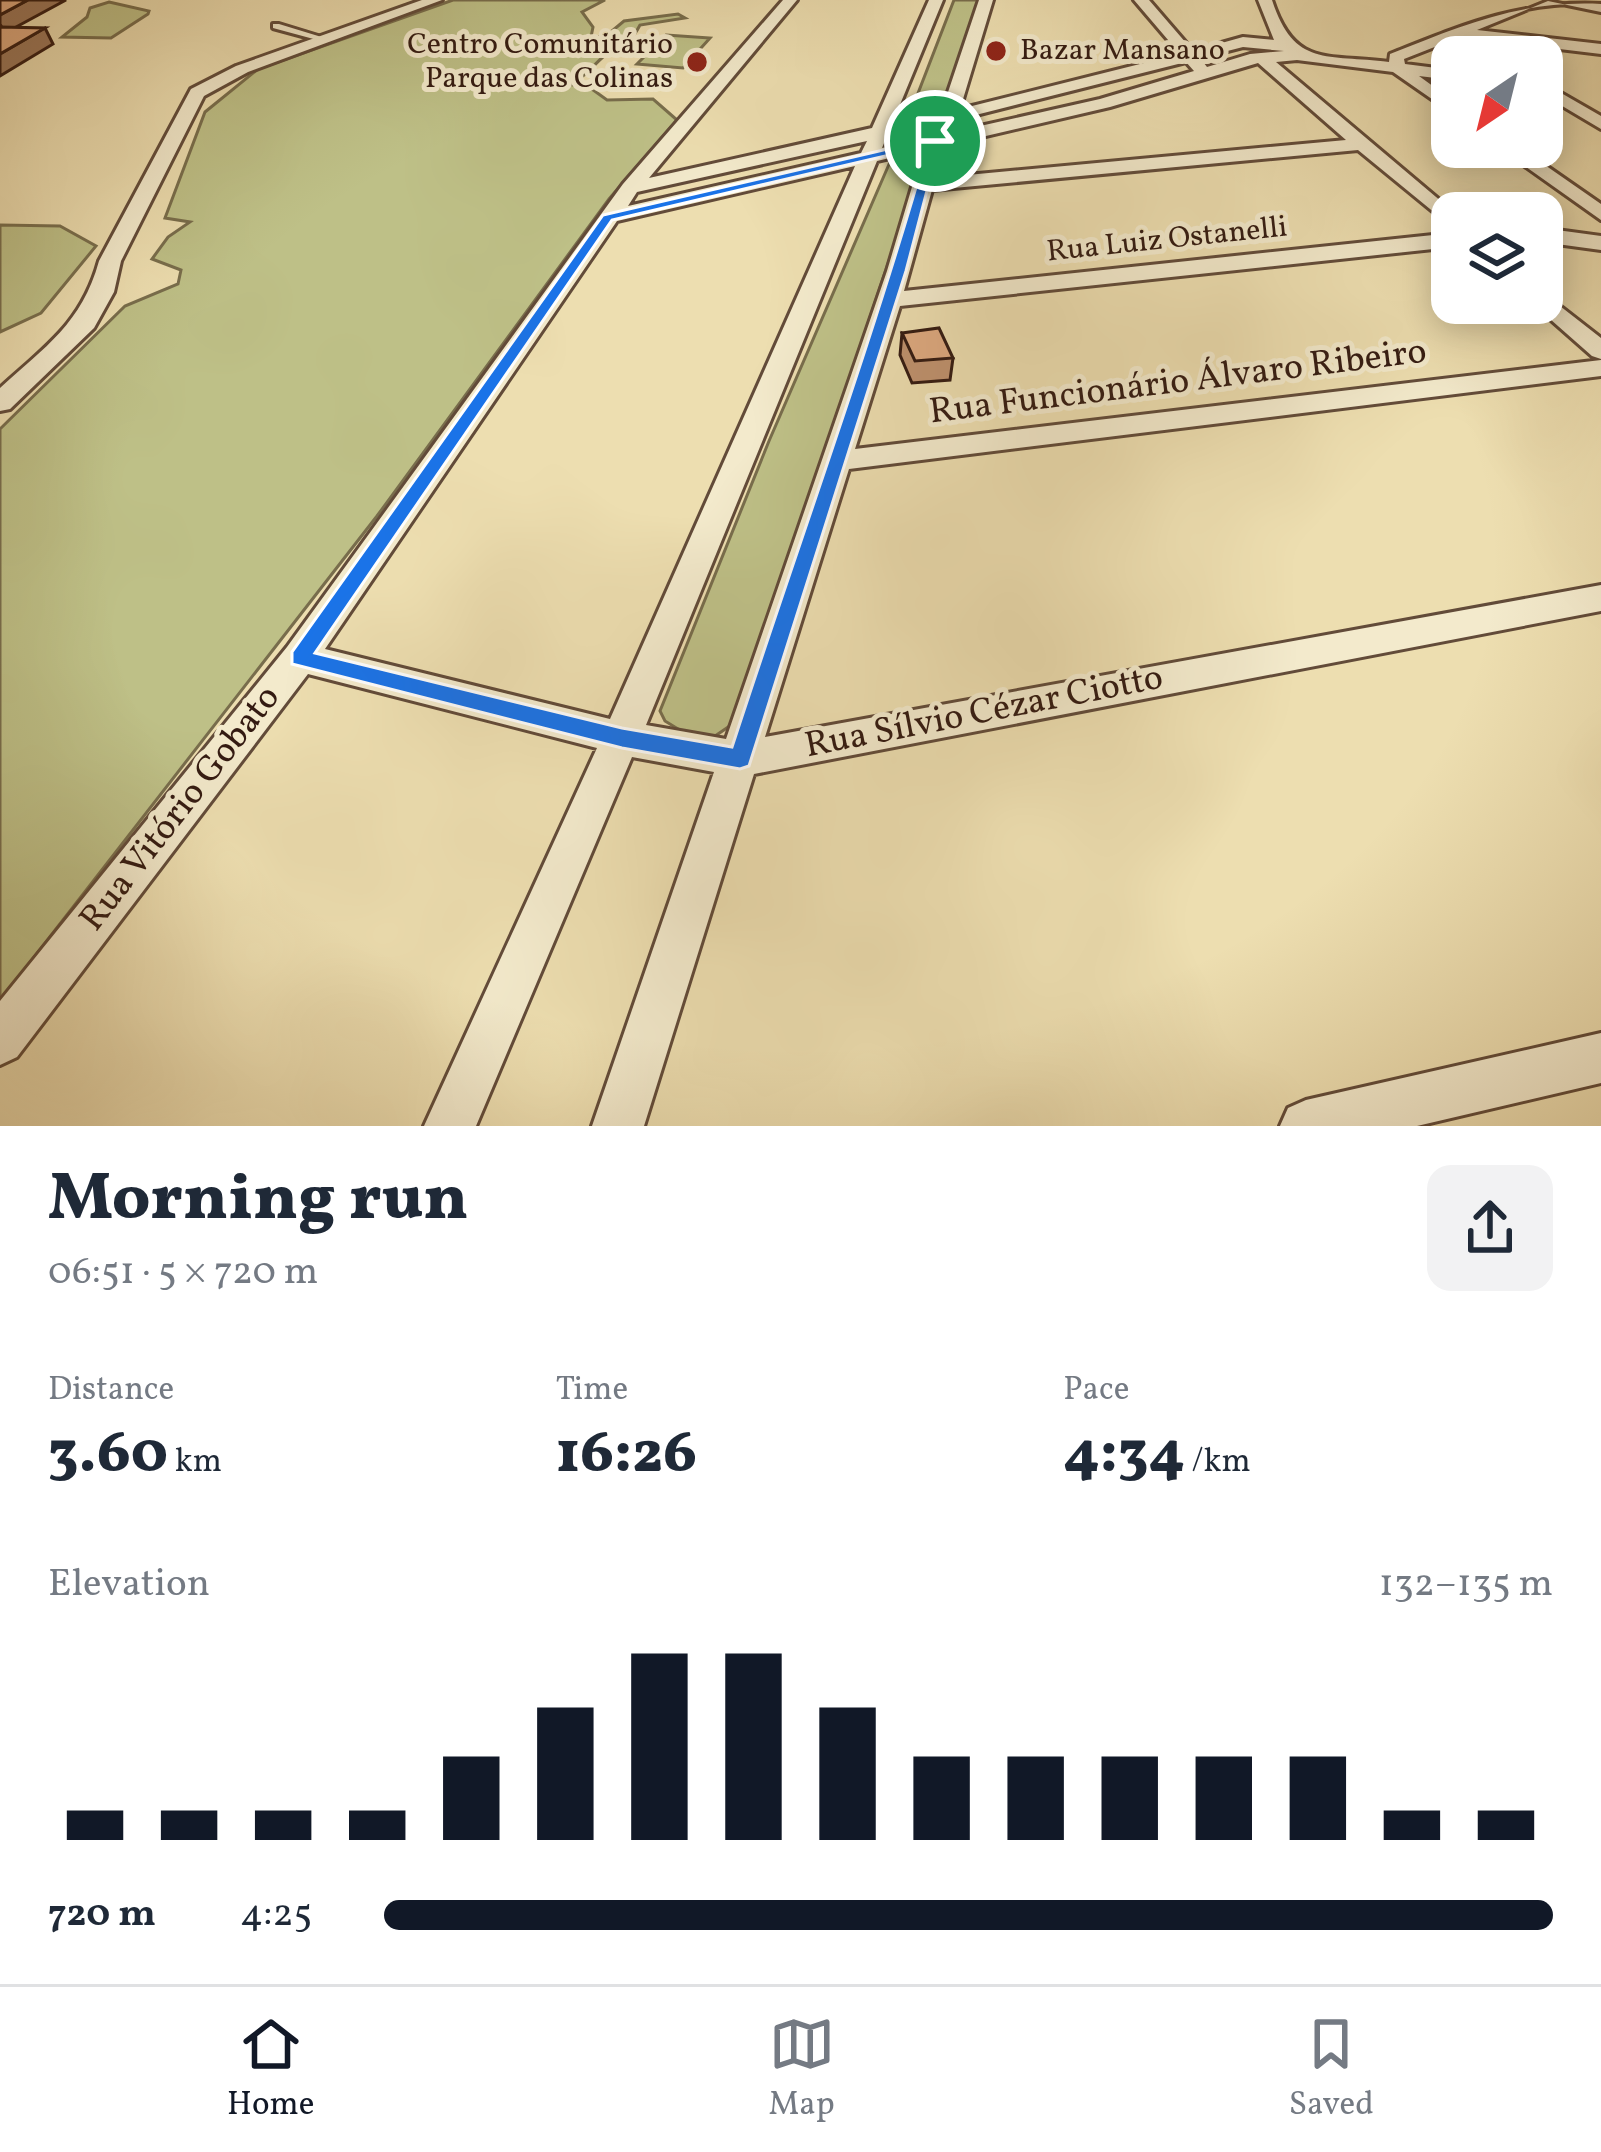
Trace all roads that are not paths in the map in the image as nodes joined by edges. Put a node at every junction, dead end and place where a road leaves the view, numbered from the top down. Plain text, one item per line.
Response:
1 (435, 0) edge
2 (790, 0) edge
3 (936, 0) edge
4 (986, 0) edge
5 (1141, 0) edge
6 (1265, 0) edge
7 (1541, 0) edge
8 (1554, 0) edge
9 (1601, 8) edge
10 (291, 21) dead end
11 (276, 26) dead end
12 (1454, 32) junction
13 (332, 37) junction
14 (1286, 44) junction
15 (1181, 48) junction
16 (1601, 49) edge
17 (1261, 57) junction
18 (1398, 68) junction
19 (1204, 70) junction
20 (1431, 72) edge
21 (1563, 89) edge
22 (1581, 91) dead end
23 (1431, 92) edge
24 (1563, 100) edge
25 (1601, 124) edge
26 (942, 129) junction
27 (1362, 144) junction
28 (873, 145) junction
29 (1536, 168) edge
30 (924, 185) junction
31 (630, 188) junction
32 (1431, 203) edge
33 (1601, 214) edge
34 (608, 217) junction
35 (1563, 238) edge
36 (1431, 242) edge
37 (1601, 243) edge
38 (888, 300) junction
39 (1563, 308) edge
40 (1563, 317) edge
41 (1601, 317) edge
42 (1601, 351) edge
43 (1601, 368) edge
44 (0, 403) edge
45 (836, 461) junction
46 (1601, 598) edge
47 (300, 658) junction
48 (622, 738) junction
49 (740, 759) junction
50 (0, 1040) edge
51 (1601, 1058) edge
52 (450, 1126) edge
53 (618, 1126) edge
54 (1306, 1126) edge

1 - 13 street
2 - 31 street, Rua Vitório Gobato
3 - 28 street
4 - 26 street
5 - 15 street
6 - 14 street
7 - 12 street
8 - 9 street
10 - 13 lane
11 - 13 lane
12 - 16 street
12 - 18 street
13 - 44 street
14 - 15 street
14 - 17 street
14 - 18 street
15 - 19 street
15 - 26 street
17 - 19 street
17 - 27 street
18 - 20 street
18 - 23 street
19 - 26 street
21 - 22 street
24 - 25 street
26 - 28 street
26 - 30 street
27 - 30 street
27 - 32 street
28 - 31 street
28 - 34 street
28 - 48 street
29 - 33 street
30 - 38 street
31 - 34 street, Rua Vitório Gobato
34 - 47 street, Rua Vitório Gobato
35 - 37 street
36 - 38 street, Rua Luiz Ostanelli
38 - 45 street
39 - 41 street
40 - 42 street
43 - 45 street, Rua Funcionário Álvaro Ribeiro
45 - 49 street
46 - 49 street, Rua Sílvio Cézar Ciotto
47 - 48 street, Rua Sílvio Cézar Ciotto
47 - 50 street, Rua Vitório Gobato
48 - 49 street, Rua Sílvio Cézar Ciotto
48 - 52 street
49 - 53 street
51 - 54 street

